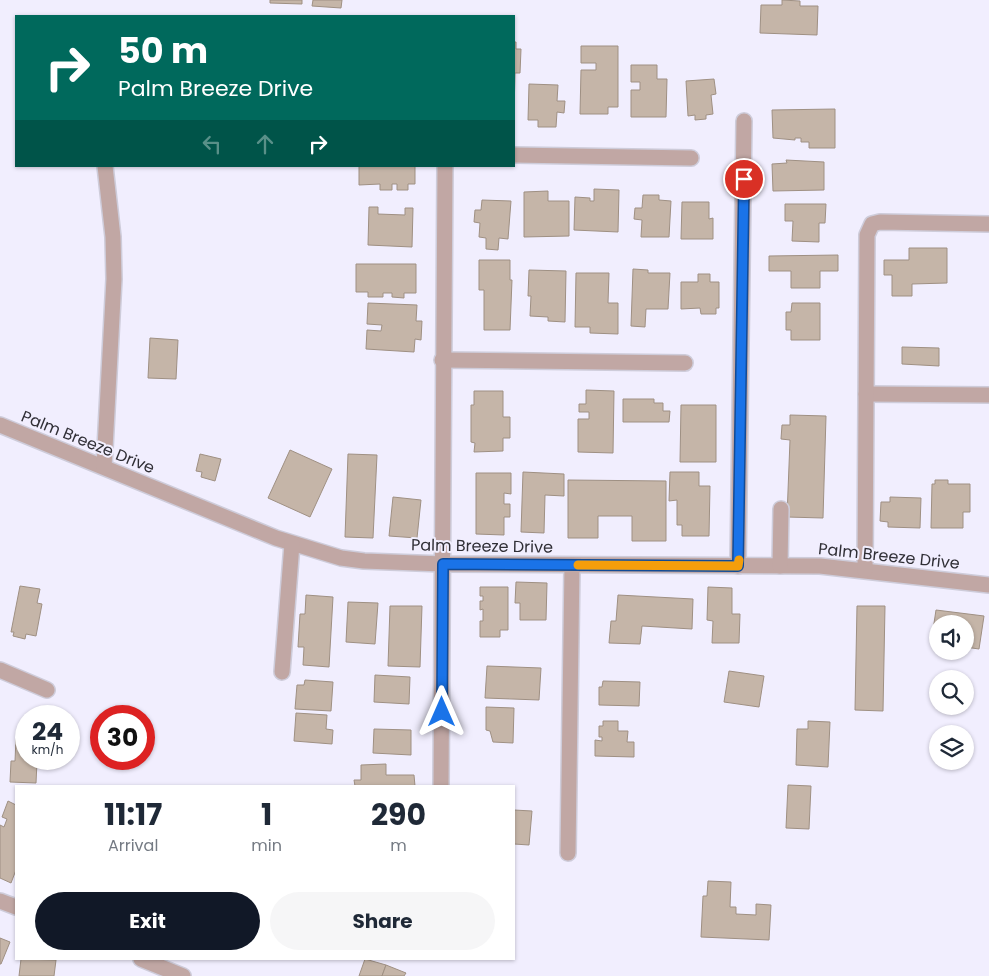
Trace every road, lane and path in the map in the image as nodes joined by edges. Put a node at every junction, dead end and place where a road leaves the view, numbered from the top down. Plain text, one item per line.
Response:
1 (744, 121) dead end
2 (515, 155) edge
3 (690, 158) dead end
4 (105, 167) edge
5 (445, 167) edge
6 (989, 224) edge
7 (442, 360) junction
8 (685, 363) dead end
9 (866, 394) junction
10 (989, 395) edge
11 (0, 425) edge
12 (104, 467) junction
13 (781, 508) dead end
14 (292, 544) junction
15 (443, 564) junction
16 (572, 565) junction
17 (738, 566) junction
18 (780, 566) junction
19 (865, 570) junction
20 (989, 585) edge
21 (0, 670) edge
22 (282, 672) dead end
23 (47, 690) dead end
24 (441, 785) edge
25 (568, 853) dead end
26 (0, 901) edge
27 (15, 907) edge
28 (143, 960) edge
29 (183, 976) edge

1 - 17 street
2 - 3 street
4 - 12 street
5 - 7 street
6 - 9 street
7 - 8 street
7 - 15 street
9 - 10 street
9 - 19 street
11 - 12 street, Palm Breeze Drive
12 - 14 street, Palm Breeze Drive
13 - 18 street
14 - 15 street, Palm Breeze Drive
14 - 22 street
15 - 16 street, Palm Breeze Drive
15 - 24 street
16 - 17 street, Palm Breeze Drive
16 - 25 street
17 - 18 street, Palm Breeze Drive
18 - 19 street, Palm Breeze Drive
19 - 20 street, Palm Breeze Drive
21 - 23 street
26 - 27 street
28 - 29 street

